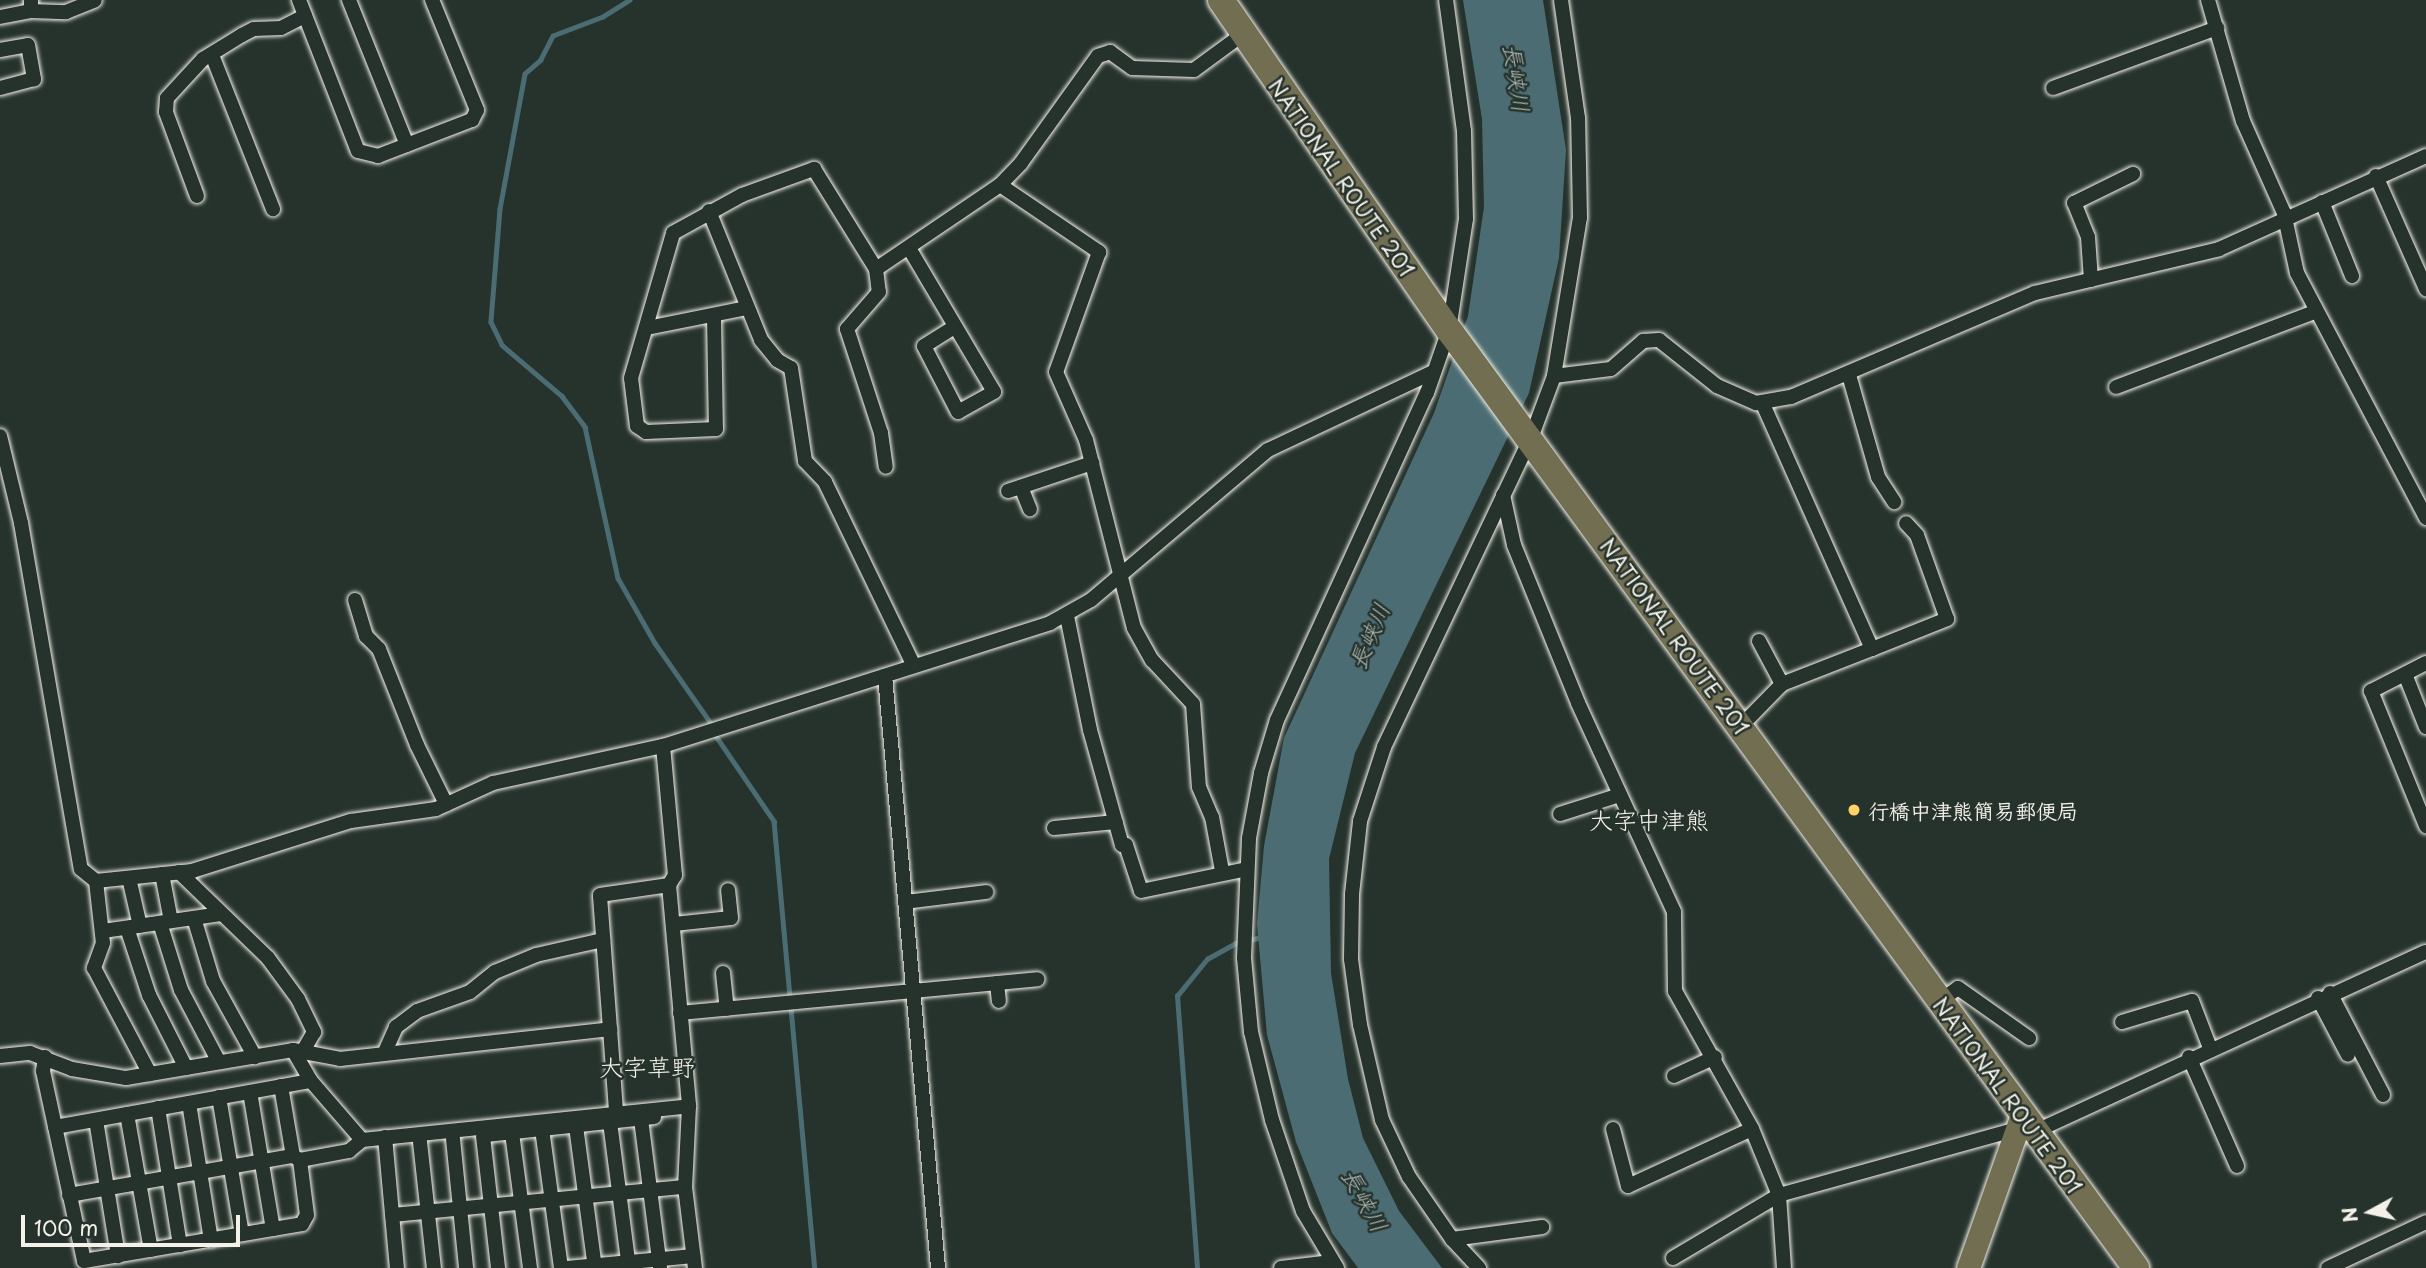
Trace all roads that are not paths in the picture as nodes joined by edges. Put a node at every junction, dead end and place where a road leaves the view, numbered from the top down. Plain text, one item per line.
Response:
1 (95, 0) edge
2 (299, 0) edge
3 (349, 0) edge
4 (432, 0) edge
5 (1221, 0) edge
6 (1446, 0) edge
7 (1561, 0) edge
8 (2208, 0) edge
9 (31, 5) edge
10 (305, 16) junction
11 (0, 17) edge
12 (2217, 28) junction
13 (1242, 34) junction
14 (0, 50) edge
15 (212, 55) junction
16 (0, 88) edge
17 (2053, 89) dead end
18 (407, 145) junction
19 (2426, 156) edge
20 (2133, 174) dead end
21 (2376, 176) junction
22 (1000, 185) junction
23 (197, 196) dead end
24 (2322, 202) junction
25 (273, 209) dead end
26 (709, 211) junction
27 (2285, 221) junction
28 (909, 248) junction
29 (876, 270) junction
30 (2352, 276) dead end
31 (2091, 280) junction
32 (2424, 281) edge
33 (746, 308) junction
34 (2315, 312) junction
35 (714, 317) junction
36 (956, 327) junction
37 (647, 328) junction
38 (1452, 333) junction
39 (1433, 372) junction
40 (1849, 375) junction
41 (1554, 376) junction
42 (2116, 387) dead end
43 (1762, 402) junction
44 (1528, 433) junction
45 (0, 436) edge
46 (1092, 463) junction
47 (886, 467) dead end
48 (1503, 495) junction
49 (1894, 502) dead end
50 (1030, 509) dead end
51 (2426, 518) edge
52 (1906, 523) dead end
53 (1122, 575) junction
54 (355, 600) dead end
55 (1067, 616) junction
56 (1759, 641) dead end
57 (1872, 649) junction
58 (2426, 663) edge
59 (915, 666) junction
60 (2405, 674) junction
61 (885, 676) junction
62 (1782, 684) junction
63 (1741, 726) junction
64 (2426, 727) edge
65 (663, 746) junction
66 (1620, 795) junction
67 (446, 804) junction
68 (2423, 806) edge
69 (1560, 814) dead end
70 (1116, 822) junction
71 (2426, 826) edge
72 (1054, 828) dead end
73 (1247, 869) junction
74 (1222, 871) junction
75 (178, 872) junction
76 (162, 874) junction
77 (128, 878) junction
78 (96, 881) junction
79 (669, 884) junction
80 (729, 890) dead end
81 (986, 892) dead end
82 (905, 902) junction
83 (221, 914) junction
84 (194, 918) junction
85 (165, 922) junction
86 (674, 924) junction
87 (133, 927) junction
88 (103, 931) junction
89 (603, 940) junction
90 (2426, 952) edge
91 (723, 973) dead end
92 (1037, 979) dead end
93 (997, 983) junction
94 (913, 993) junction
95 (2324, 996) junction
96 (999, 1001) dead end
97 (1940, 1001) junction
98 (727, 1009) junction
99 (680, 1013) junction
100 (2122, 1021) dead end
101 (610, 1029) junction
102 (2029, 1038) dead end
103 (2210, 1048) junction
104 (298, 1052) junction
105 (384, 1054) junction
106 (2348, 1055) dead end
107 (0, 1056) edge
108 (45, 1056) junction
109 (255, 1057) junction
110 (1715, 1057) junction
111 (2189, 1057) junction
112 (219, 1062) junction
113 (186, 1068) junction
114 (150, 1074) junction
115 (1674, 1076) dead end
116 (311, 1081) junction
117 (281, 1086) junction
118 (250, 1092) junction
119 (2384, 1095) dead end
120 (219, 1097) junction
121 (189, 1103) junction
122 (689, 1106) junction
123 (158, 1108) junction
124 (127, 1114) junction
125 (613, 1116) junction
126 (666, 1116) dead end
127 (640, 1119) junction
128 (96, 1120) junction
129 (2023, 1125) junction
130 (576, 1126) junction
131 (55, 1127) junction
132 (542, 1129) junction
133 (1613, 1129) dead end
134 (1752, 1129) junction
135 (512, 1133) junction
136 (483, 1136) junction
137 (453, 1139) junction
138 (362, 1140) junction
139 (389, 1141) junction
140 (420, 1142) junction
141 (296, 1158) junction
142 (262, 1162) junction
143 (2238, 1166) dead end
144 (231, 1167) junction
145 (200, 1172) junction
146 (169, 1177) junction
147 (139, 1183) junction
148 (685, 1186) junction
149 (107, 1188) junction
150 (648, 1190) junction
151 (619, 1193) junction
152 (69, 1195) junction
153 (1779, 1195) junction
154 (585, 1196) junction
155 (551, 1199) junction
156 (520, 1202) junction
157 (490, 1205) junction
158 (460, 1208) junction
159 (427, 1211) junction
160 (392, 1215) junction
161 (2426, 1222) edge
162 (1542, 1227) dead end
163 (273, 1229) junction
164 (242, 1234) junction
165 (1452, 1239) junction
166 (211, 1240) junction
167 (180, 1245) junction
168 (151, 1250) junction
169 (118, 1256) junction
170 (1673, 1258) dead end
171 (694, 1262) edge
172 (659, 1264) edge
173 (629, 1265) edge
174 (1334, 1265) edge
175 (594, 1267) edge
176 (1780, 1267) edge
177 (397, 1268) edge
178 (434, 1268) edge
179 (466, 1268) edge
180 (498, 1268) edge
181 (530, 1268) edge
182 (561, 1268) edge
183 (567, 1268) edge
184 (938, 1268) edge
185 (1281, 1268) edge
186 (1479, 1268) edge
187 (1968, 1268) edge
188 (2136, 1268) edge
189 (2328, 1268) edge

1 - 9 street
2 - 10 street
3 - 18 street
4 - 18 street
5 - 13 highway, NATIONAL ROUTE 201
6 - 38 street
7 - 41 street
8 - 12 street
9 - 11 street
10 - 15 street
10 - 18 street
12 - 17 street
12 - 27 street
13 - 22 street
13 - 38 highway, NATIONAL ROUTE 201
14 - 16 street
15 - 23 street
15 - 25 street
19 - 21 street
20 - 31 street
21 - 24 street
21 - 32 street
22 - 28 street
22 - 46 street
24 - 27 street
24 - 30 street
26 - 29 street
26 - 33 street
26 - 37 street
27 - 31 street
27 - 34 street
28 - 29 street
28 - 36 street
29 - 47 street
31 - 40 street
33 - 35 street
33 - 59 street
34 - 42 street
34 - 51 street
35 - 37 street
35 - 37 street
36 - 36 street
38 - 39 street
38 - 44 highway, NATIONAL ROUTE 201
39 - 53 street
39 - 73 street
40 - 43 street
40 - 49 street
41 - 43 street
41 - 44 street
43 - 57 street
44 - 48 street
44 - 63 highway, NATIONAL ROUTE 201
45 - 78 street
46 - 50 street
46 - 53 street
48 - 66 street
48 - 165 street
52 - 57 street
53 - 55 street
53 - 74 street
54 - 67 street
55 - 59 street
55 - 70 street
56 - 62 street
57 - 62 street
58 - 60 street
59 - 61 street
60 - 64 street
60 - 68 street
61 - 65 street
61 - 82 street
62 - 63 street
63 - 97 highway, NATIONAL ROUTE 201
65 - 67 street
65 - 79 street
66 - 69 street
66 - 110 street
67 - 75 street
68 - 71 street
70 - 72 street
70 - 74 street
73 - 74 street
73 - 174 street
75 - 76 street
75 - 83 street
76 - 77 street
76 - 85 street
77 - 78 street
77 - 87 street
78 - 88 street
79 - 86 street
79 - 89 street
80 - 86 street
81 - 82 street
82 - 94 street
83 - 84 street
83 - 104 street
84 - 85 street
84 - 109 street
85 - 87 street
85 - 112 street
86 - 99 street
87 - 88 street
87 - 113 street
88 - 114 street
89 - 101 street
89 - 105 street
90 - 95 street
91 - 98 street
92 - 93 street
93 - 94 street
93 - 96 street
94 - 98 street
94 - 184 street
95 - 103 street
95 - 106 street
95 - 119 street
97 - 102 street
97 - 129 highway, NATIONAL ROUTE 201
98 - 99 street
99 - 122 street
100 - 103 street
101 - 105 street
101 - 125 street
103 - 111 street
104 - 105 street
104 - 109 street
104 - 116 street
107 - 108 street
108 - 114 street
108 - 131 street
109 - 112 street
110 - 115 street
110 - 134 street
111 - 129 street
111 - 143 street
112 - 113 street
113 - 114 street
116 - 117 street
116 - 138 street
117 - 118 street
117 - 141 street
118 - 120 street
118 - 142 street
120 - 121 street
120 - 144 street
121 - 123 street
121 - 145 street
122 - 125 street
122 - 148 street
123 - 124 street
123 - 146 street
124 - 128 street
124 - 147 street
125 - 127 street
125 - 130 street
125 - 139 street
125 - 151 street
126 - 127 street
127 - 150 street
128 - 131 street
128 - 149 street
129 - 153 street
129 - 187 main road
129 - 188 highway, NATIONAL ROUTE 201
130 - 132 street
130 - 154 street
131 - 152 street
132 - 135 street
132 - 155 street
133 - 134 street
134 - 153 street
135 - 136 street
135 - 156 street
136 - 137 street
136 - 157 street
137 - 140 street
137 - 158 street
138 - 139 street
138 - 141 street
139 - 140 street
139 - 160 street
140 - 159 street
141 - 142 street
141 - 163 street
142 - 144 street
142 - 163 street
144 - 145 street
144 - 164 street
145 - 146 street
145 - 166 street
146 - 147 street
146 - 167 street
147 - 149 street
147 - 168 street
148 - 150 street
148 - 171 street
149 - 152 street
149 - 169 street
150 - 151 street
150 - 172 street
151 - 154 street
151 - 173 street
152 - 169 street
153 - 170 street
153 - 176 street
154 - 155 street
154 - 175 street
155 - 156 street
155 - 182 street
156 - 157 street
156 - 181 street
157 - 158 street
157 - 180 street
158 - 159 street
158 - 179 street
159 - 160 street
159 - 178 street
160 - 177 street
161 - 189 street
162 - 165 street
163 - 164 street
164 - 166 street
165 - 186 street
166 - 167 street
167 - 168 street
168 - 169 street
171 - 172 street
172 - 173 street
173 - 175 street
174 - 185 street
175 - 183 street

